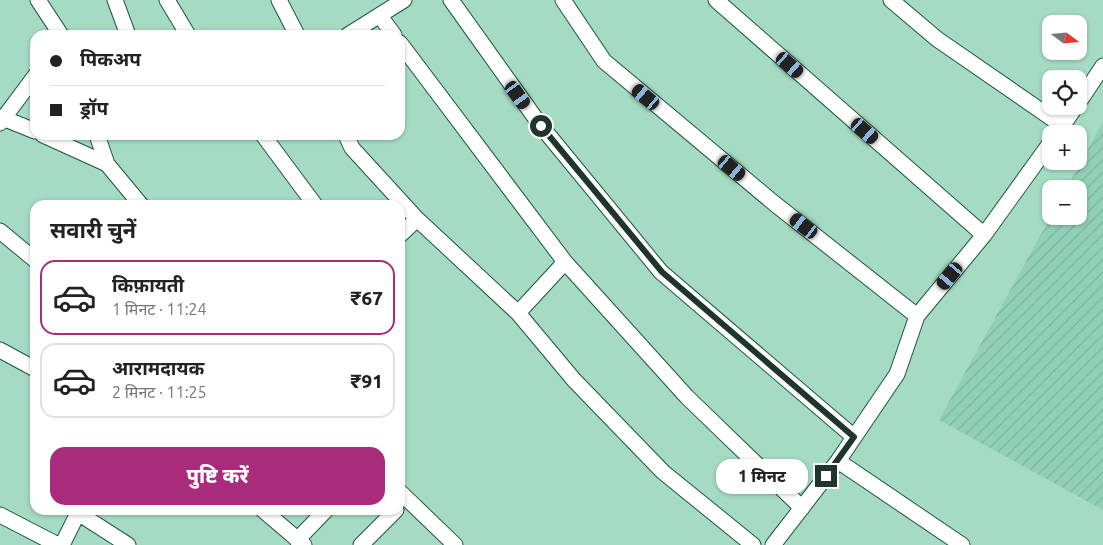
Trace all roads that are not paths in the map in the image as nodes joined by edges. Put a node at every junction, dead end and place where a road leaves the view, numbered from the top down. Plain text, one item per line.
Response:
1 (38, 0) edge
2 (115, 0) edge
3 (168, 0) edge
4 (279, 0) edge
5 (404, 0) edge
6 (451, 0) edge
7 (563, 0) edge
8 (716, 0) edge
9 (891, 0) edge
10 (380, 16) junction
11 (58, 30) edge
12 (126, 30) edge
13 (185, 30) edge
14 (294, 30) edge
15 (356, 30) edge
16 (390, 30) edge
17 (405, 50) edge
18 (1103, 66) edge
19 (30, 82) edge
20 (1087, 90) edge
21 (1, 119) edge
22 (1053, 125) edge
23 (30, 130) edge
24 (54, 140) edge
25 (99, 140) edge
26 (267, 140) edge
27 (348, 140) edge
28 (1042, 154) edge
29 (107, 164) junction
30 (137, 200) edge
31 (311, 200) edge
32 (400, 200) edge
33 (405, 206) edge
34 (417, 219) junction
35 (405, 230) edge
36 (0, 231) edge
37 (984, 235) junction
38 (30, 256) edge
39 (565, 262) junction
40 (518, 313) junction
41 (917, 316) junction
42 (0, 350) edge
43 (30, 366) edge
44 (854, 437) junction
45 (838, 461) junction
46 (405, 502) edge
47 (802, 508) junction
48 (0, 515) edge
49 (77, 515) edge
50 (81, 515) edge
51 (269, 515) edge
52 (322, 515) edge
53 (391, 515) edge
54 (301, 542) edge
55 (60, 545) edge
56 (128, 545) edge
57 (361, 545) edge
58 (455, 545) edge
59 (754, 545) edge
60 (773, 545) edge
61 (962, 545) edge

1 - 11 street
2 - 12 street
3 - 13 street
4 - 14 street
5 - 10 street
6 - 44 street
7 - 41 street
8 - 37 street
9 - 22 street
10 - 15 street
10 - 16 street
17 - 39 street
18 - 20 street
19 - 21 street
21 - 23 street
24 - 29 street
25 - 29 street
26 - 31 street
27 - 32 street
28 - 37 street
29 - 30 street
33 - 34 street
34 - 35 street
34 - 40 street
36 - 38 street
37 - 41 street
39 - 40 street
39 - 47 street
40 - 59 street
41 - 44 street
42 - 43 street
44 - 45 street
45 - 47 street
45 - 61 street
46 - 58 street
47 - 60 street
48 - 55 street
49 - 55 street
50 - 56 street
51 - 54 street
52 - 54 street
53 - 57 street

